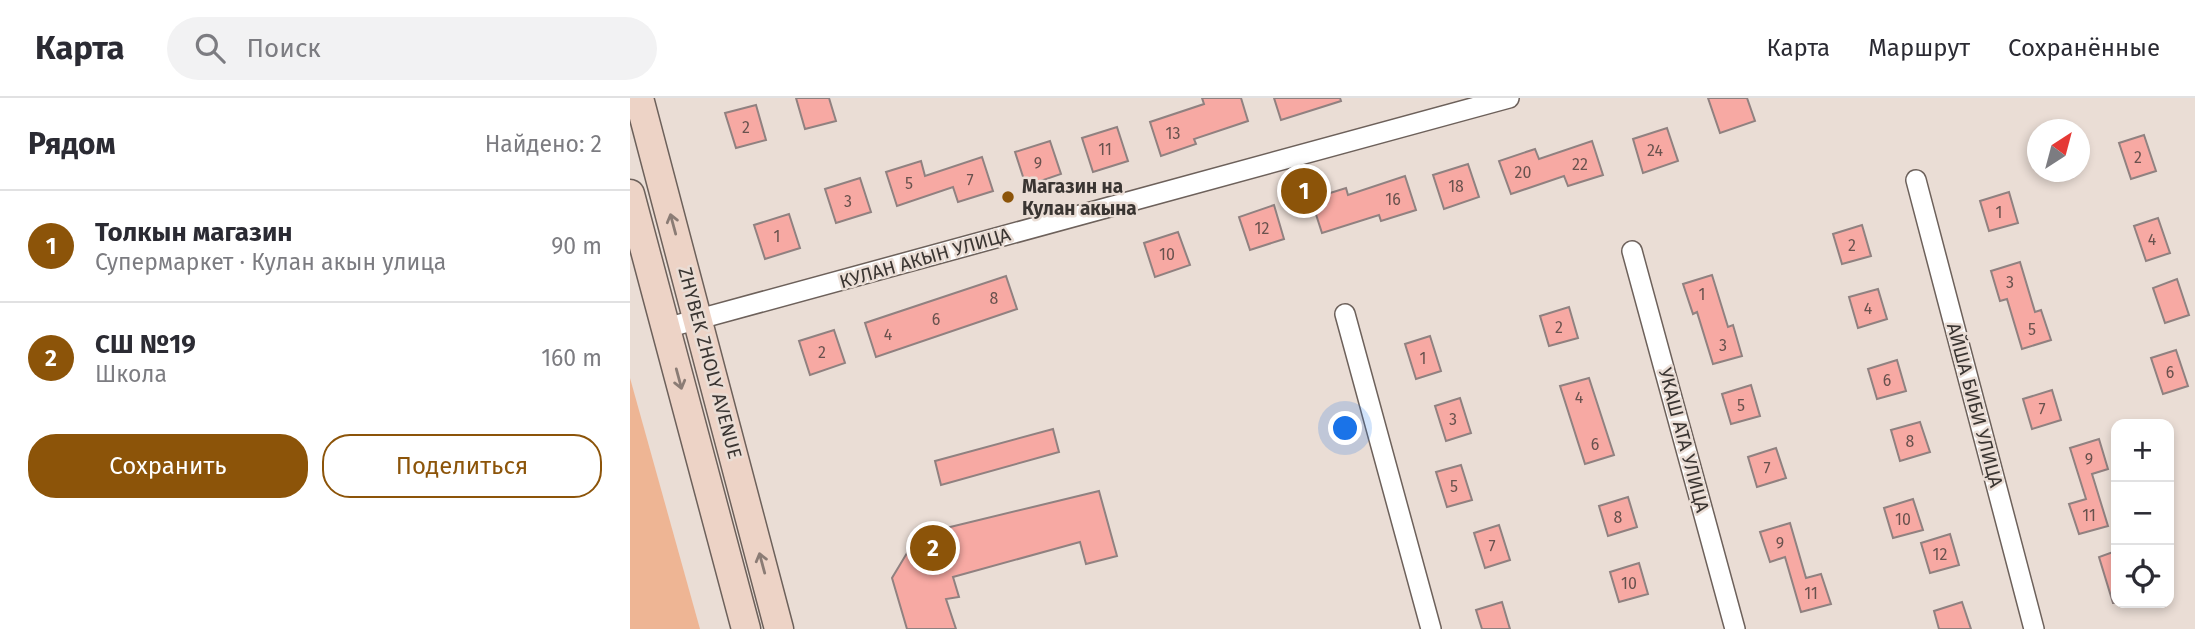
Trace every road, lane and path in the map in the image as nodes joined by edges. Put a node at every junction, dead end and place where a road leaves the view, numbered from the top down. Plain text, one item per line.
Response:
1 (639, 98) edge
2 (1509, 98) edge
3 (1916, 180) dead end
4 (630, 194) edge
5 (1632, 251) dead end
6 (1346, 314) dead end
7 (699, 321) junction
8 (666, 328) junction
9 (747, 629) edge
10 (779, 629) edge
11 (1431, 629) edge
12 (1735, 629) edge
13 (2034, 629) edge

7 -> 1 street, ZHYBEK ZHOLY AVENUE
2 - 7 street, КУЛАН АКЫН УЛИЦА
3 - 13 street, АЙША БИБИ УЛИЦА
4 - 8 street, ZHYBEK ZHOLY AVENUE
5 - 12 street, УКАШ АТА УЛИЦА
6 - 11 street
7 - 8 street, КУЛАН АКЫН УЛИЦА
10 -> 7 street, ZHYBEK ZHOLY AVENUE
8 -> 9 street, ZHYBEK ZHOLY AVENUE

